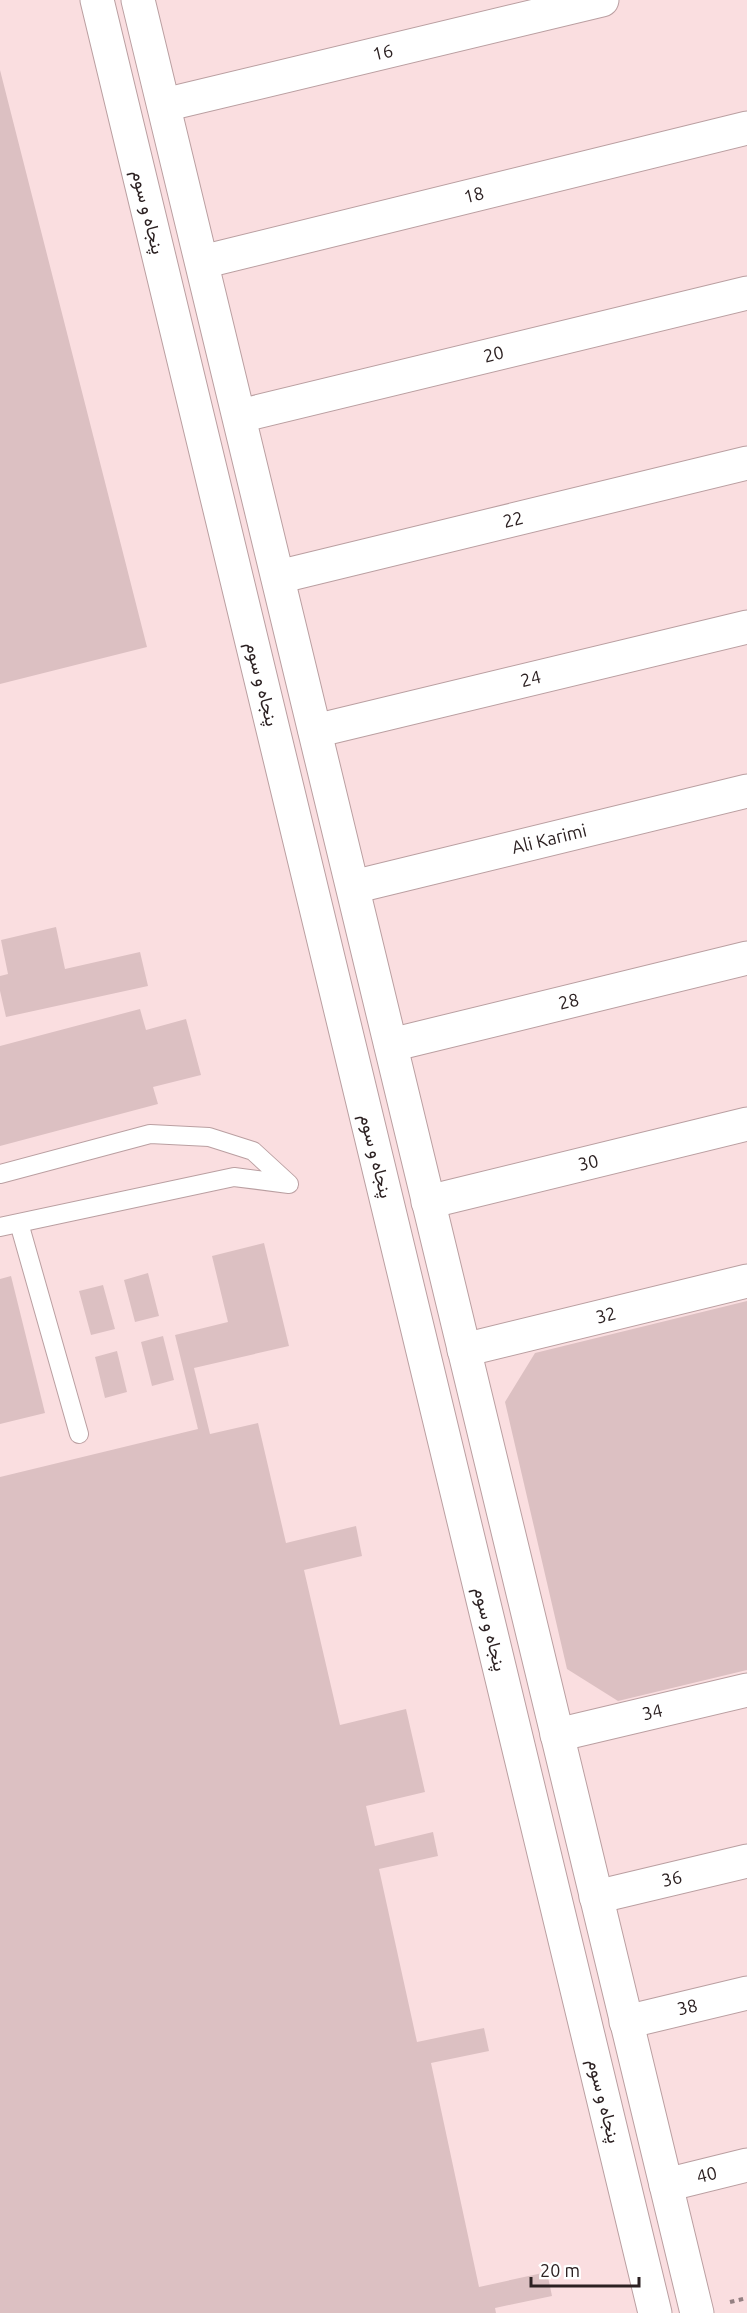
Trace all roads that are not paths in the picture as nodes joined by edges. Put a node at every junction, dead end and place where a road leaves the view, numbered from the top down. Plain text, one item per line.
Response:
1 (96, 0) edge
2 (138, 0) edge
3 (602, 0) edge
4 (164, 105) junction
5 (747, 128) edge
6 (202, 262) junction
7 (747, 293) edge
8 (240, 416) junction
9 (747, 463) edge
10 (278, 577) junction
11 (747, 627) edge
12 (315, 731) junction
13 (747, 791) edge
14 (353, 887) junction
15 (747, 958) edge
16 (391, 1045) junction
17 (747, 1124) edge
18 (0, 1174) edge
19 (428, 1202) junction
20 (19, 1223) junction
21 (0, 1227) edge
22 (747, 1281) edge
23 (465, 1350) junction
24 (79, 1434) dead end
25 (747, 1690) edge
26 (557, 1735) junction
27 (747, 1861) edge
28 (596, 1897) junction
29 (747, 1994) edge
30 (626, 2022) junction
31 (747, 2165) edge
32 (666, 2185) junction
33 (655, 2313) edge
34 (697, 2313) edge

1 - 33 street, پنجاه و سوم
2 - 4 street
3 - 4 street, 16
4 - 6 street
5 - 6 street, 18
6 - 8 street
7 - 8 street, 20
8 - 10 street
9 - 10 street, 22
10 - 12 street
11 - 12 street, 24
12 - 14 street
13 - 14 street, Ali Karimi
14 - 16 street
15 - 16 street, 28
16 - 19 street
17 - 19 street, 30
18 - 20 lane
19 - 23 street
20 - 21 lane
20 - 24 lane
22 - 23 street, 32
23 - 26 street
25 - 26 street, 34
26 - 28 street
27 - 28 street, 36
28 - 30 street
29 - 30 street, 38
30 - 32 street
31 - 32 street, 40
32 - 34 street

